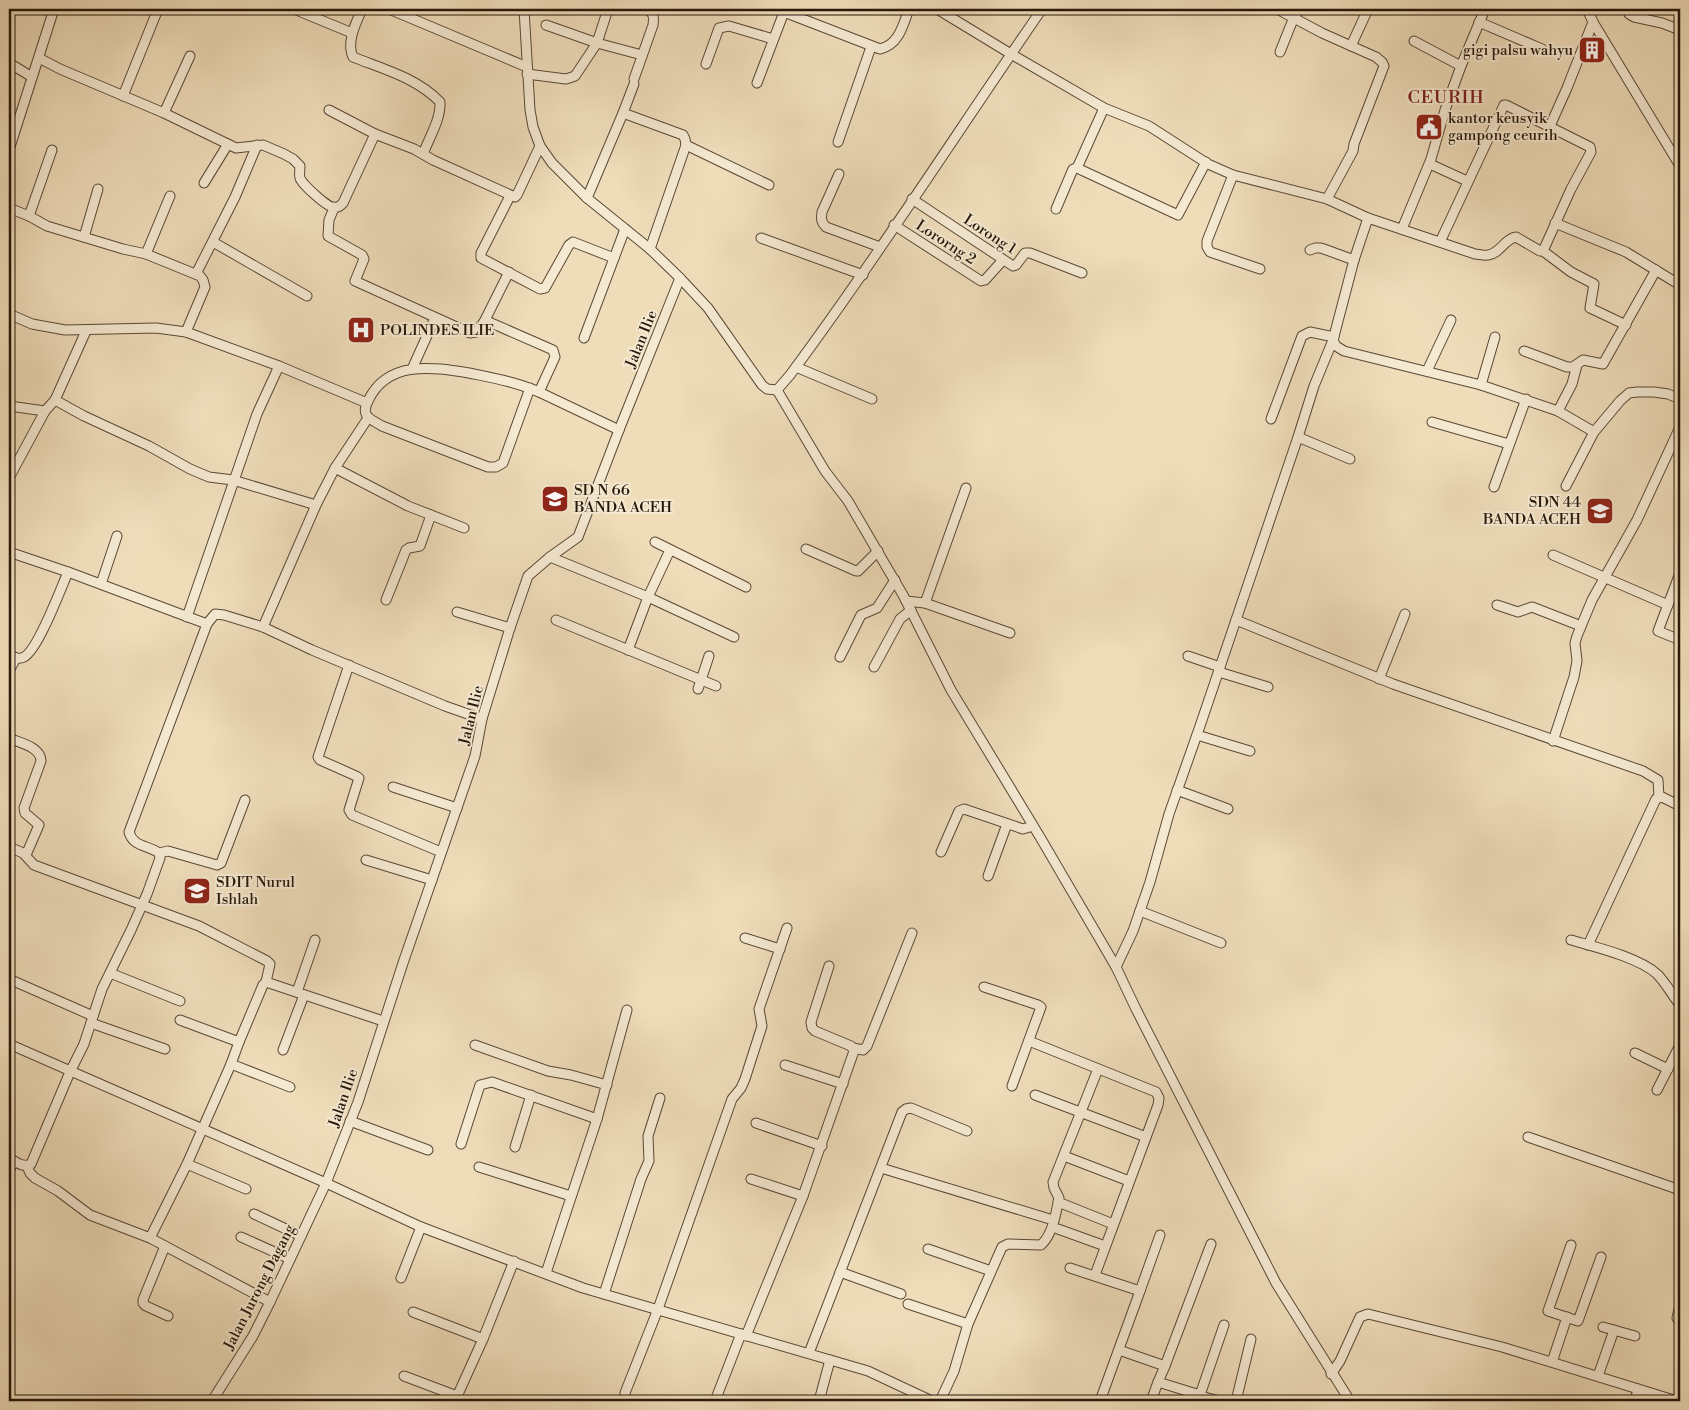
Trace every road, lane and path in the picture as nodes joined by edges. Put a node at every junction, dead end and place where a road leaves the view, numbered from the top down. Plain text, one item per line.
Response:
1 (54, 9) edge
2 (158, 9) edge
3 (294, 9) edge
4 (362, 9) edge
5 (389, 9) edge
6 (524, 9) edge
7 (608, 9) edge
8 (648, 9) edge
9 (910, 9) edge
10 (937, 9) edge
11 (1042, 9) edge
12 (1277, 9) edge
13 (1300, 9) edge
14 (1368, 9) edge
15 (1485, 9) edge
16 (1587, 9) edge
17 (1629, 9) edge
18 (1294, 17) junction
19 (1479, 22) junction
20 (1593, 22) junction
21 (546, 25) dead end
22 (1680, 30) edge
23 (352, 33) junction
24 (774, 39) junction
25 (1414, 42) dead end
26 (597, 44) junction
27 (871, 46) junction
28 (1351, 46) junction
29 (1542, 49) dead end
30 (1280, 52) dead end
31 (1010, 54) junction
32 (642, 55) junction
33 (190, 56) dead end
34 (39, 58) junction
35 (9, 63) edge
36 (706, 64) dead end
37 (1461, 66) junction
38 (527, 70) junction
39 (32, 78) junction
40 (756, 83) dead end
41 (123, 96) junction
42 (1104, 108) junction
43 (329, 110) dead end
44 (164, 113) junction
45 (623, 113) junction
46 (1550, 126) junction
47 (375, 134) junction
48 (11, 138) edge
49 (838, 142) dead end
50 (228, 144) junction
51 (257, 145) junction
52 (686, 145) junction
53 (540, 146) junction
54 (9, 150) edge
55 (52, 150) dead end
56 (423, 154) junction
57 (1206, 162) junction
58 (1430, 164) junction
59 (1680, 166) edge
60 (1077, 168) junction
61 (838, 174) dead end
62 (1233, 175) junction
63 (1467, 181) junction
64 (204, 183) dead end
65 (769, 185) dead end
66 (98, 189) dead end
67 (170, 196) dead end
68 (510, 196) junction
69 (587, 198) junction
70 (912, 199) junction
71 (1328, 199) junction
72 (9, 208) edge
73 (334, 208) junction
74 (1056, 209) dead end
75 (29, 216) junction
76 (1368, 218) junction
77 (1555, 223) junction
78 (894, 225) junction
79 (625, 229) junction
80 (1402, 229) junction
81 (84, 237) junction
82 (761, 238) dead end
83 (213, 242) junction
84 (1440, 242) junction
85 (880, 247) junction
86 (650, 249) junction
87 (1310, 250) dead end
88 (1543, 251) junction
89 (146, 254) junction
90 (614, 258) junction
91 (1003, 260) junction
92 (1354, 260) junction
93 (1260, 269) dead end
94 (1656, 270) junction
95 (509, 272) junction
96 (1082, 272) dead end
97 (196, 274) junction
98 (862, 274) junction
99 (680, 278) junction
100 (1680, 285) edge
101 (306, 296) dead end
102 (9, 314) edge
103 (435, 318) junction
104 (1451, 320) dead end
105 (484, 322) junction
106 (1626, 326) junction
107 (86, 330) junction
108 (186, 332) junction
109 (1495, 337) dead end
110 (584, 338) dead end
111 (1334, 339) junction
112 (1524, 351) dead end
113 (1577, 365) junction
114 (279, 366) junction
115 (796, 367) junction
116 (412, 369) junction
117 (1427, 371) junction
118 (1481, 385) junction
119 (535, 390) junction
120 (777, 390) junction
121 (1680, 398) edge
122 (872, 399) dead end
123 (55, 400) junction
124 (1526, 400) junction
125 (367, 403) junction
126 (9, 406) edge
127 (45, 411) junction
128 (1558, 411) junction
129 (368, 418) junction
130 (1271, 419) dead end
131 (1432, 422) dead end
132 (1680, 427) edge
133 (619, 430) junction
134 (1594, 432) junction
135 (1298, 437) junction
136 (1509, 444) junction
137 (1350, 459) dead end
138 (335, 468) junction
139 (9, 478) edge
140 (233, 480) junction
141 (1566, 486) dead end
142 (1494, 487) dead end
143 (966, 488) dead end
144 (316, 505) junction
145 (431, 515) junction
146 (464, 528) dead end
147 (117, 536) dead end
148 (655, 542) dead end
149 (806, 549) dead end
150 (670, 550) junction
151 (9, 552) edge
152 (878, 552) junction
153 (1553, 554) dead end
154 (550, 557) junction
155 (68, 572) junction
156 (1605, 577) junction
157 (1679, 579) edge
158 (895, 580) junction
159 (100, 584) junction
160 (746, 586) dead end
161 (648, 597) junction
162 (386, 600) dead end
163 (906, 601) junction
164 (925, 603) junction
165 (1497, 605) dead end
166 (1668, 605) junction
167 (911, 610) junction
168 (457, 612) dead end
169 (1405, 614) dead end
170 (187, 617) junction
171 (556, 620) dead end
172 (1236, 620) junction
173 (207, 624) junction
174 (1581, 626) junction
175 (263, 627) junction
176 (510, 628) junction
177 (1010, 633) dead end
178 (734, 637) dead end
179 (1680, 640) edge
180 (628, 650) junction
181 (12, 656) edge
182 (709, 656) dead end
183 (1188, 656) dead end
184 (840, 657) dead end
185 (349, 665) junction
186 (874, 668) dead end
187 (1219, 669) junction
188 (9, 671) edge
189 (1380, 679) junction
190 (699, 685) junction
191 (716, 686) dead end
192 (1268, 687) dead end
193 (482, 719) junction
194 (1197, 735) junction
195 (9, 738) edge
196 (1553, 741) junction
197 (1250, 751) dead end
198 (393, 787) dead end
199 (1177, 790) junction
200 (1659, 797) junction
201 (245, 800) dead end
202 (1680, 806) edge
203 (457, 808) junction
204 (1228, 809) dead end
205 (1007, 824) junction
206 (1034, 826) junction
207 (9, 846) edge
208 (442, 852) junction
209 (940, 852) dead end
210 (159, 853) junction
211 (26, 855) junction
212 (366, 860) dead end
213 (988, 876) dead end
214 (432, 880) junction
215 (142, 904) junction
216 (1140, 911) junction
217 (787, 928) dead end
218 (912, 933) dead end
219 (745, 938) dead end
220 (315, 940) dead end
221 (1570, 940) dead end
222 (1221, 943) dead end
223 (1588, 945) junction
224 (780, 949) junction
225 (829, 966) dead end
226 (1116, 967) junction
227 (110, 973) junction
228 (9, 979) edge
229 (266, 982) junction
230 (984, 987) dead end
231 (301, 993) junction
232 (180, 1001) dead end
233 (1680, 1005) edge
234 (627, 1010) dead end
235 (92, 1019) junction
236 (180, 1020) dead end
237 (383, 1020) junction
238 (1029, 1041) junction
239 (239, 1042) junction
240 (9, 1044) edge
241 (475, 1045) dead end
242 (1680, 1045) edge
243 (165, 1048) dead end
244 (853, 1048) junction
245 (284, 1050) dead end
246 (1636, 1053) dead end
247 (231, 1064) junction
248 (785, 1066) dead end
249 (1098, 1069) junction
250 (1668, 1069) junction
251 (70, 1072) junction
252 (843, 1084) junction
253 (607, 1085) junction
254 (1012, 1086) dead end
255 (290, 1087) dead end
256 (1657, 1090) dead end
257 (532, 1095) junction
258 (1035, 1095) dead end
259 (660, 1098) dead end
260 (1081, 1112) junction
261 (597, 1119) junction
262 (350, 1121) junction
263 (756, 1123) dead end
264 (202, 1130) junction
265 (967, 1131) dead end
266 (1146, 1136) junction
267 (1528, 1137) dead end
268 (461, 1144) dead end
269 (822, 1146) junction
270 (516, 1147) dead end
271 (428, 1150) dead end
272 (1064, 1156) junction
273 (11, 1160) edge
274 (187, 1164) junction
275 (27, 1166) junction
276 (479, 1167) dead end
277 (881, 1168) junction
278 (9, 1172) edge
279 (751, 1179) dead end
280 (1129, 1180) junction
281 (326, 1183) junction
282 (246, 1190) dead end
283 (1680, 1190) edge
284 (571, 1196) junction
285 (803, 1196) junction
286 (1058, 1202) junction
287 (254, 1214) dead end
288 (1053, 1220) junction
289 (1113, 1224) junction
290 (421, 1227) junction
291 (1058, 1229) dead end
292 (1160, 1235) dead end
293 (301, 1236) junction
294 (241, 1237) dead end
295 (150, 1238) junction
296 (1212, 1244) dead end
297 (1571, 1245) dead end
298 (166, 1246) junction
299 (1105, 1246) junction
300 (928, 1249) dead end
301 (1601, 1257) dead end
302 (290, 1259) junction
303 (514, 1261) junction
304 (1070, 1268) dead end
305 (991, 1271) junction
306 (840, 1272) junction
307 (546, 1273) junction
308 (1094, 1275) junction
309 (401, 1278) dead end
310 (1140, 1291) junction
311 (604, 1294) junction
312 (902, 1294) dead end
313 (270, 1302) junction
314 (908, 1304) dead end
315 (1680, 1305) edge
316 (658, 1310) junction
317 (413, 1312) dead end
318 (168, 1316) dead end
319 (1567, 1317) junction
320 (1680, 1323) edge
321 (968, 1324) junction
322 (1224, 1325) dead end
323 (1604, 1327) dead end
324 (1614, 1330) junction
325 (743, 1335) junction
326 (1635, 1336) dead end
327 (483, 1339) junction
328 (1251, 1339) dead end
329 (1119, 1350) junction
330 (808, 1353) junction
331 (830, 1360) junction
332 (1552, 1362) junction
333 (1165, 1366) junction
334 (1332, 1374) junction
335 (404, 1376) dead end
336 (1598, 1376) junction
337 (1158, 1382) junction
338 (1638, 1389) junction
339 (625, 1393) dead end
340 (1203, 1398) edge
341 (456, 1399) edge
342 (212, 1401) edge
343 (715, 1401) edge
344 (819, 1401) edge
345 (932, 1401) edge
346 (940, 1401) edge
347 (1100, 1401) edge
348 (1151, 1401) edge
349 (1220, 1401) edge
350 (1236, 1401) edge
351 (1350, 1401) edge
352 (1634, 1401) edge
353 (1677, 1401) edge

1 - 34 street
2 - 41 street
3 - 23 street
4 - 23 street
5 - 38 street
6 - 38 street
7 - 26 street
8 - 32 street
9 - 27 street
10 - 31 street
11 - 31 street
12 - 18 street
13 - 18 street
14 - 28 street
15 - 19 street
16 - 20 street
17 - 22 street
18 - 28 street
18 - 30 street
19 - 29 street
19 - 37 street
20 - 46 street
20 - 59 street
21 - 26 street
23 - 56 street
24 - 27 street
24 - 36 street
24 - 40 street
25 - 37 street
26 - 32 street
26 - 38 street
27 - 49 street
28 - 71 street
31 - 42 street
31 - 70 street
32 - 45 street
33 - 44 street
34 - 39 street
34 - 41 street
35 - 39 street
37 - 58 street
38 - 53 street
39 - 48 street
41 - 44 street
42 - 57 street
42 - 60 street
43 - 47 street
44 - 50 street
45 - 52 street
45 - 69 street
46 - 63 street
46 - 77 street
47 - 56 street
47 - 73 street
48 - 54 street
50 - 51 street
50 - 64 street
51 - 73 street
51 - 83 street
52 - 65 street
52 - 86 street
53 - 68 street
53 - 69 street
55 - 75 street
56 - 68 street
57 - 60 street
57 - 62 street
58 - 63 street
58 - 80 street
60 - 74 street
61 - 85 street
62 - 71 street
62 - 93 street
63 - 84 street
66 - 81 street
67 - 89 street
68 - 95 street
69 - 79 street
70 - 78 street
70 - 91 street, Lorong 1
71 - 76 street
72 - 75 street
73 - 103 street
75 - 81 street
76 - 80 street
76 - 92 street
77 - 88 street
77 - 94 street
78 - 85 street
78 - 91 street, Lororng 2
79 - 86 street
79 - 90 street
80 - 84 street
81 - 89 street
82 - 98 street
83 - 97 street
83 - 101 street
84 - 88 street
85 - 98 street
86 - 99 street
87 - 92 street
88 - 106 street
89 - 97 street
90 - 95 street
90 - 110 street
91 - 96 street, Lorong 1
92 - 111 street
94 - 100 street
94 - 106 street
95 - 105 street
97 - 108 street
98 - 115 street
99 - 120 street
99 - 133 street, Jalan Ilie
102 - 107 street
103 - 105 street
103 - 116 street
104 - 117 street
105 - 119 street
106 - 113 street
107 - 108 street
107 - 123 street
108 - 114 street
109 - 118 street
111 - 117 street
111 - 130 street
111 - 135 street
112 - 113 street
113 - 128 street
114 - 125 street
114 - 140 street
115 - 120 street
115 - 122 street
116 - 119 street
116 - 125 street
117 - 118 street
118 - 124 street
119 - 129 street
119 - 133 street
120 - 152 street
121 - 134 street
123 - 127 street
123 - 140 street
124 - 128 street
124 - 136 street
125 - 129 street
126 - 127 street
127 - 139 street
128 - 134 street
129 - 138 street
131 - 136 street
132 - 156 street
133 - 154 street, Jalan Ilie
134 - 141 street
135 - 137 street
135 - 172 street
136 - 142 street
138 - 144 street
138 - 145 street
140 - 144 street
140 - 170 street
143 - 164 street
144 - 175 street
145 - 146 street
145 - 162 street
147 - 159 street
148 - 150 street
149 - 152 street
150 - 160 street
150 - 161 street
151 - 155 street
152 - 158 street
153 - 156 street
154 - 161 street
154 - 176 street, Jalan Ilie
155 - 159 street
155 - 181 street
156 - 166 street
156 - 174 street
157 - 166 street
158 - 163 street
158 - 184 street
159 - 170 street
161 - 178 street
161 - 180 street
163 - 164 street
163 - 167 street
164 - 177 street
165 - 174 street
166 - 179 street
167 - 186 street
167 - 206 street
168 - 176 street
169 - 189 street
170 - 173 street
171 - 180 street
172 - 187 street
172 - 189 street
173 - 175 street
173 - 210 street
174 - 196 street
175 - 185 street
176 - 193 street, Jalan Ilie
180 - 190 street
181 - 188 street
182 - 190 street
183 - 187 street
185 - 193 street
185 - 208 street
187 - 192 street
187 - 194 street
189 - 196 street
190 - 191 street
193 - 203 street, Jalan Ilie
194 - 197 street
194 - 199 street
195 - 211 street
196 - 200 street
198 - 203 street
199 - 204 street
199 - 216 street
200 - 202 street
200 - 223 street
201 - 210 street
203 - 208 street, Jalan Ilie
205 - 206 street
205 - 209 street
205 - 213 street
206 - 226 street
207 - 211 street
208 - 214 street, Jalan Ilie
210 - 215 street
211 - 215 street
212 - 214 street
214 - 237 street, Jalan Ilie
215 - 227 street
215 - 229 street
216 - 222 street
216 - 226 street
217 - 224 street
218 - 244 street
219 - 224 street
220 - 231 street
221 - 223 street
223 - 233 street
224 - 316 street
225 - 244 street
226 - 334 street
227 - 232 street
227 - 235 street
228 - 235 street
229 - 231 street
229 - 239 street
230 - 238 street
231 - 237 street
231 - 245 street
234 - 253 street
235 - 243 street
235 - 251 street
236 - 239 street
237 - 262 street, Jalan Ilie
238 - 249 street
238 - 254 street
239 - 247 street
240 - 251 street
241 - 253 street
242 - 250 street
244 - 252 street
246 - 250 street
247 - 255 street
247 - 264 street
248 - 252 street
249 - 260 street
249 - 266 street
250 - 256 street
251 - 264 street
251 - 275 street
252 - 269 street
253 - 261 street
257 - 261 street
257 - 268 street
257 - 270 street
258 - 260 street
259 - 311 street
260 - 266 street
260 - 272 street
261 - 284 street
262 - 271 street
262 - 281 street, Jalan Ilie
263 - 269 street
264 - 274 street
264 - 281 street
265 - 277 street
266 - 280 street
267 - 283 street
269 - 285 street
272 - 280 street
272 - 286 street
273 - 275 street
273 - 278 street
274 - 282 street
274 - 295 street
275 - 295 street
276 - 284 street
277 - 288 street
277 - 306 street
279 - 285 street
280 - 289 street
281 - 290 street
281 - 293 street, Jalan Jurong Dagang
284 - 307 street
285 - 325 street
286 - 288 street
286 - 289 street
287 - 293 street
288 - 305 street
289 - 299 street
290 - 303 street
290 - 309 street
291 - 299 street
292 - 310 street
293 - 302 street, Jalan Jurong Dagang
294 - 302 street
295 - 298 street
296 - 333 street
297 - 319 street
298 - 313 street
298 - 318 street
299 - 308 street
300 - 305 street
301 - 319 street
302 - 313 street, Jalan Jurong Dagang
303 - 307 street
303 - 327 street
304 - 308 street
305 - 321 street
306 - 312 street
306 - 330 street
307 - 311 street
308 - 310 street
310 - 329 street
311 - 316 street
313 - 342 street, Jalan Jurong Dagang
314 - 321 street
315 - 320 street
316 - 325 street
316 - 339 street
317 - 327 street
319 - 332 street
321 - 346 street
322 - 340 street
323 - 324 street
324 - 326 street
324 - 336 street
325 - 330 street
325 - 343 street
327 - 341 street
328 - 350 street
329 - 333 street
329 - 347 street
330 - 331 street
331 - 344 street
331 - 345 street
332 - 334 street
332 - 336 street
333 - 337 street
334 - 351 street
335 - 341 street
336 - 338 street
337 - 340 street
337 - 348 street
338 - 352 street
338 - 353 street
340 - 349 street

